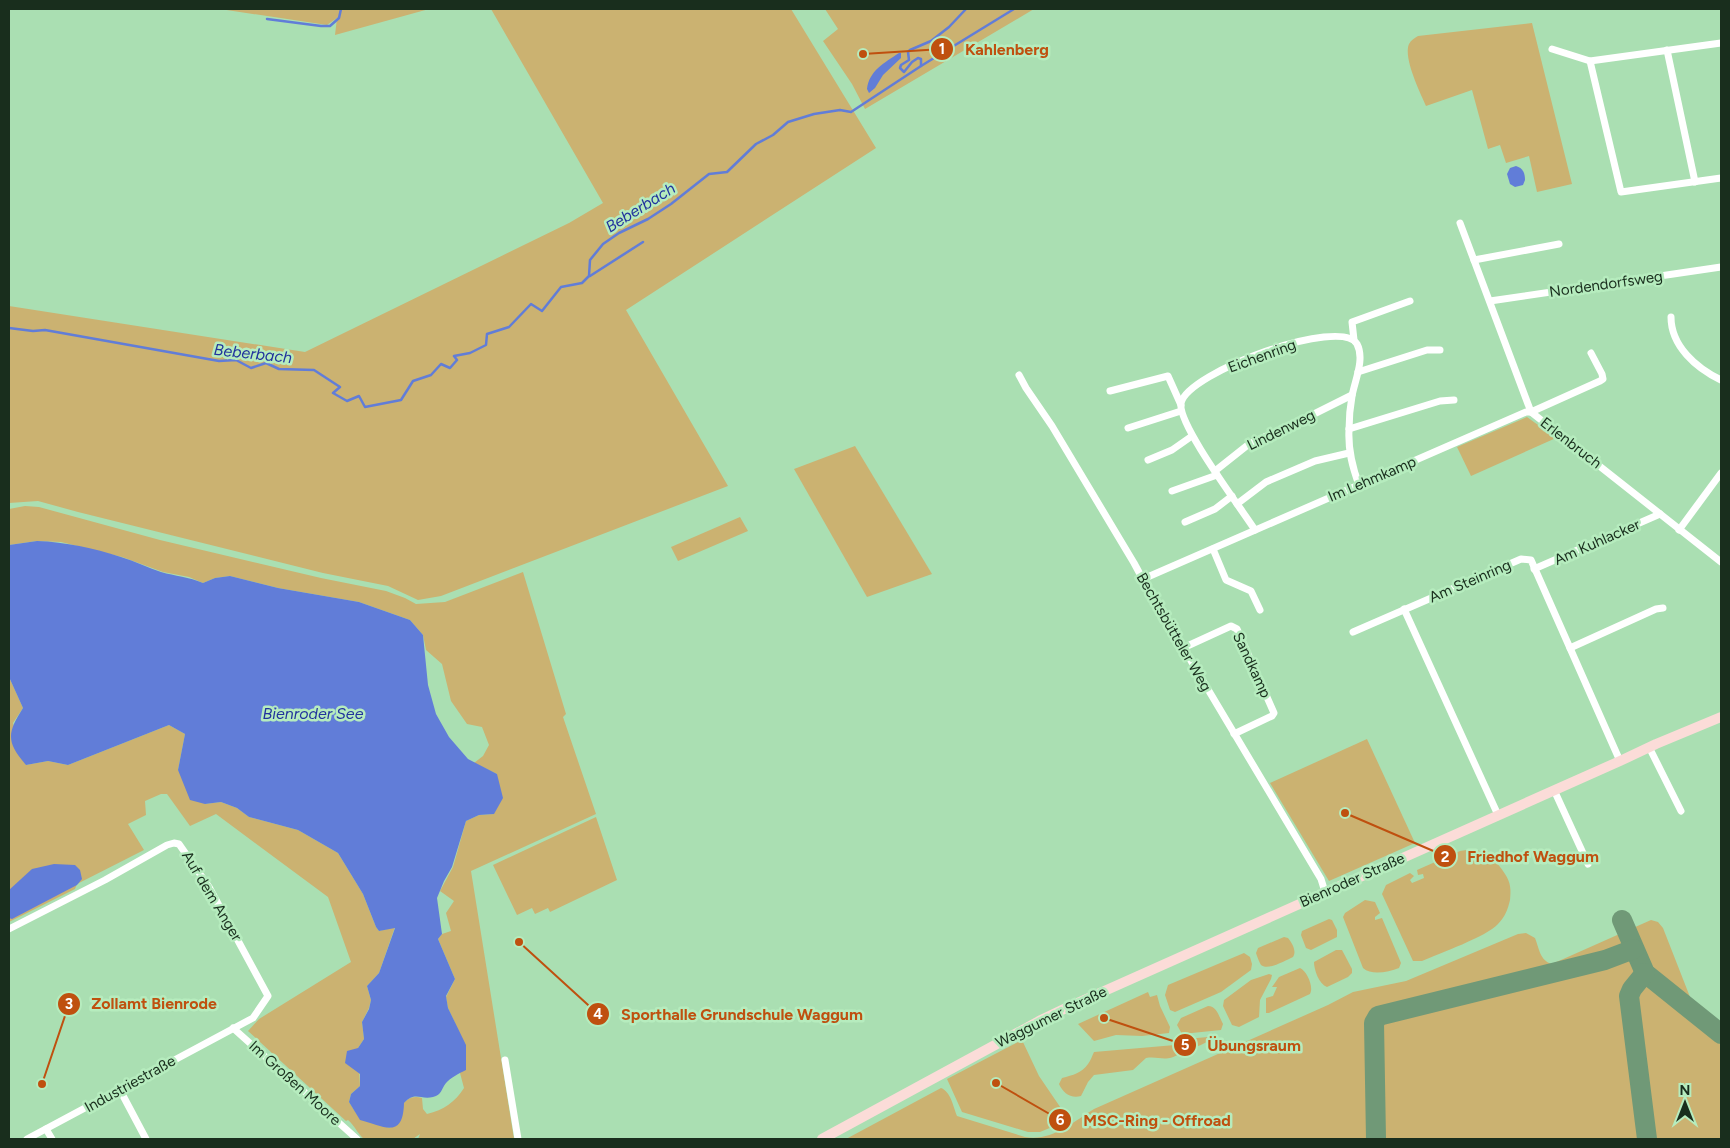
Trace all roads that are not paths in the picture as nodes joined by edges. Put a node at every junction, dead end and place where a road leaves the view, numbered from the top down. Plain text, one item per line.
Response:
1 (1721, 43) edge
2 (1552, 49) dead end
3 (1667, 50) junction
4 (1590, 61) junction
5 (1721, 178) edge
6 (1695, 182) junction
7 (1460, 224) dead end
8 (1559, 244) dead end
9 (1474, 260) junction
10 (1721, 267) edge
11 (1410, 300) dead end
12 (1490, 301) junction
13 (1671, 317) dead end
14 (1354, 340) junction
15 (1440, 350) dead end
16 (1590, 352) dead end
17 (1358, 372) junction
18 (1020, 375) dead end
19 (1721, 380) edge
20 (1110, 391) dead end
21 (1352, 396) junction
22 (1454, 400) dead end
23 (1181, 408) junction
24 (1531, 412) junction
25 (1128, 428) dead end
26 (1349, 429) junction
27 (1192, 436) junction
28 (1349, 453) junction
29 (1148, 460) dead end
30 (1216, 473) junction
31 (1721, 473) edge
32 (1359, 485) junction
33 (1172, 491) dead end
34 (1232, 496) junction
35 (1238, 504) junction
36 (1660, 514) junction
37 (1185, 522) dead end
38 (1255, 530) junction
39 (1679, 530) junction
40 (1213, 549) junction
41 (1721, 562) edge
42 (1534, 569) junction
43 (1142, 579) junction
44 (1663, 608) dead end
45 (1404, 609) junction
46 (1260, 610) dead end
47 (1353, 632) dead end
48 (1183, 648) junction
49 (1570, 648) junction
50 (1721, 717) edge
51 (1234, 734) junction
52 (1649, 747) junction
53 (1620, 761) junction
54 (1554, 790) junction
55 (1681, 811) dead end
56 (1498, 815) junction
57 (1588, 864) dead end
58 (1325, 892) junction
59 (1287, 909) joint
60 (9, 929) edge
61 (233, 1028) junction
62 (505, 1060) dead end
63 (120, 1090) junction
64 (46, 1129) junction
65 (27, 1139) edge
66 (52, 1139) edge
67 (146, 1139) edge
68 (357, 1139) edge
69 (518, 1139) edge
70 (822, 1139) edge

1 - 3 street
2 - 4 street
3 - 4 street
3 - 6 street
4 - 6 street
5 - 6 street
7 - 9 street, Erlenbruch
8 - 9 street
9 - 12 street, Erlenbruch
10 - 12 street, Nordendorfsweg
11 - 14 street
12 - 24 street, Erlenbruch
13 - 19 street
14 - 17 street
14 - 23 street, Eichenring
15 - 17 street
16 - 24 street, Im Lehmkamp
17 - 21 street
18 - 43 street, Bechtsbütteler Weg
20 - 23 street
21 - 26 street
21 - 30 street, Lindenweg
22 - 26 street
23 - 25 street
23 - 27 street
24 - 32 street, Im Lehmkamp
24 - 36 street, Erlenbruch
26 - 28 street
27 - 29 street
27 - 30 street
28 - 32 street
28 - 35 street
30 - 33 street, Lindenweg
30 - 34 street
31 - 39 street
32 - 38 street, Im Lehmkamp
34 - 35 street
34 - 37 street
35 - 38 street
36 - 39 street, Erlenbruch
36 - 42 street, Am Kuhlacker
38 - 40 street, Im Lehmkamp
39 - 41 street, Erlenbruch
40 - 43 street, Im Lehmkamp
40 - 46 street
42 - 45 street, Am Steinring
42 - 49 street, Am Steinring
43 - 48 street, Bechtsbütteler Weg
44 - 49 street
45 - 47 street, Am Steinring
45 - 56 street
48 - 51 street, Bechtsbütteler Weg
48 - 51 street, Sandkamp
49 - 53 street, Am Steinring
50 - 52 street, Bienroder Straße
51 - 58 street, Bechtsbütteler Weg
52 - 53 street, Bienroder Straße
52 - 55 street
53 - 54 street, Bienroder Straße
54 - 56 street, Bienroder Straße
54 - 57 street
56 - 58 street, Bienroder Straße
58 - 59 street, Bienroder Straße
59 - 70 street, Waggumer Straße
60 - 61 street, Auf dem Anger
61 - 63 street, Industriestraße
61 - 68 street, Im Großen Moore
62 - 69 street
63 - 64 street, Industriestraße
63 - 67 street
64 - 65 street, Industriestraße
64 - 66 street

